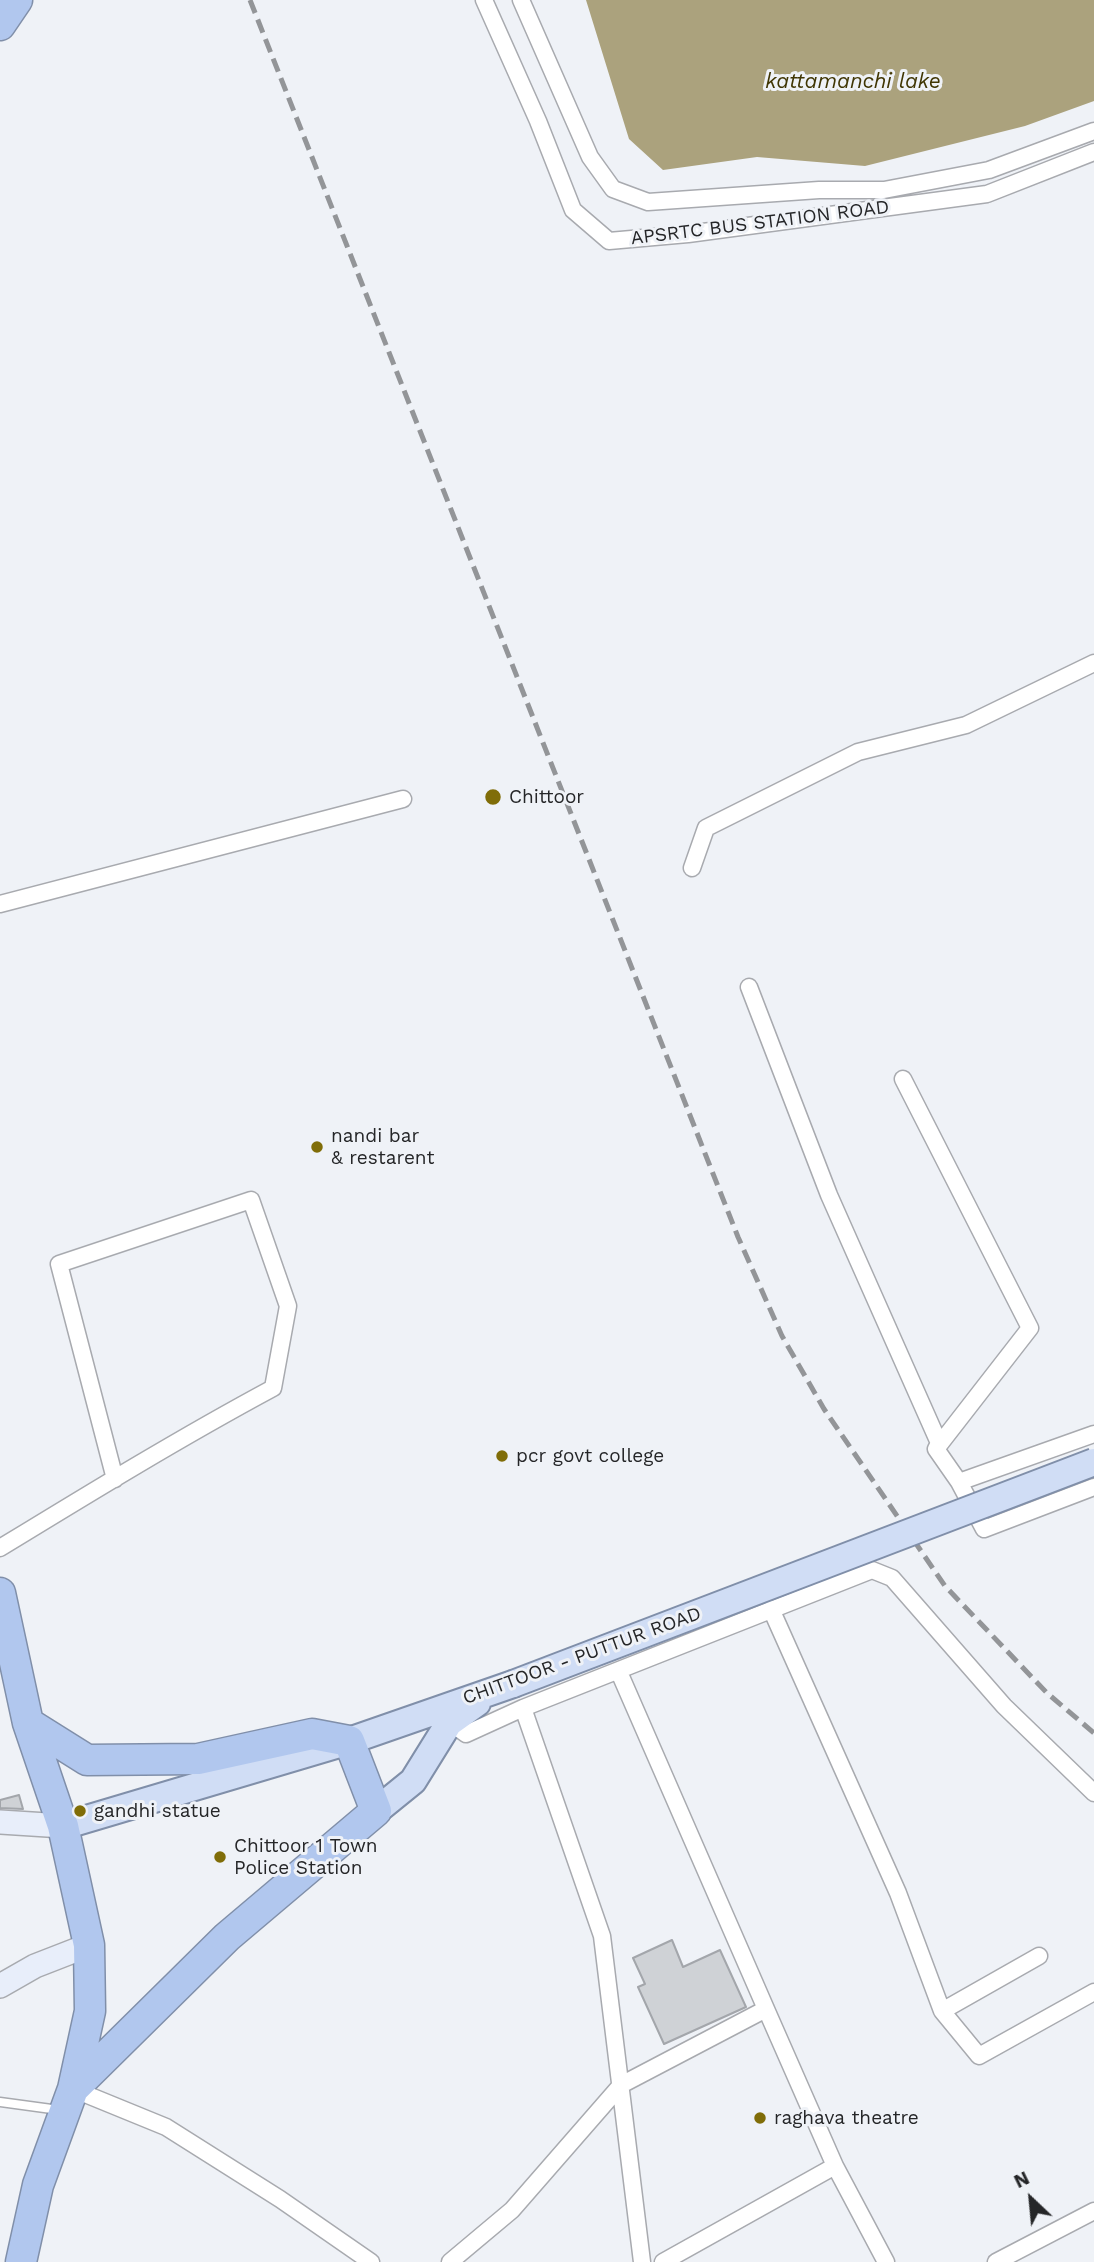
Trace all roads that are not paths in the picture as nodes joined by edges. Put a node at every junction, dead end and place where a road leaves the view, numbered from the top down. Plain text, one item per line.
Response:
1 (17, 0) edge
2 (484, 0) edge
3 (521, 0) edge
4 (0, 25) edge
5 (1094, 131) edge
6 (1094, 152) edge
7 (1094, 663) edge
8 (403, 799) dead end
9 (692, 869) dead end
10 (0, 904) edge
11 (749, 987) dead end
12 (903, 1079) dead end
13 (1094, 1434) edge
14 (936, 1449) junction
15 (1094, 1462) edge
16 (115, 1479) junction
17 (960, 1482) junction
18 (1094, 1487) edge
19 (0, 1548) edge
20 (0, 1593) edge
21 (771, 1609) junction
22 (4, 1629) edge
23 (619, 1672) junction
24 (523, 1708) junction
25 (440, 1716) junction
26 (28, 1723) junction
27 (349, 1741) junction
28 (1094, 1793) edge
29 (376, 1811) junction
30 (0, 1822) edge
31 (63, 1826) junction
32 (89, 1945) junction
33 (1039, 1956) dead end
34 (0, 1986) edge
35 (1094, 1992) edge
36 (766, 2009) junction
37 (942, 2011) junction
38 (621, 2085) junction
39 (69, 2100) junction
40 (0, 2102) edge
41 (835, 2166) junction
42 (1094, 2211) edge
43 (695, 2255) edge
44 (21, 2262) edge
45 (371, 2262) edge
46 (450, 2262) edge
47 (642, 2262) edge
48 (663, 2262) edge
49 (886, 2262) edge
50 (996, 2262) edge

1 - 4 highway
2 - 6 street, APSRTC BUS STATION ROAD
3 - 5 street, APSRTC BUS STATION ROAD
7 - 9 street
8 - 10 street
11 - 14 street
12 - 14 street
13 - 17 street
14 - 17 street
15 - 25 main road, CHITTOOR - PUTTUR ROAD, bridge
16 - 16 street
16 - 19 street
17 - 18 street
20 - 22 highway
21 - 23 street
21 - 28 street
21 - 37 street
22 - 26 highway
23 - 24 street
23 - 36 street
24 - 25 street
24 - 38 street
25 - 27 main road, CHITTOOR - PUTTUR ROAD
25 - 29 main road
26 - 27 highway
26 - 31 highway
27 - 29 highway
27 - 31 main road, CHITTOOR - PUTTUR ROAD
29 - 39 highway
30 - 31 street
31 - 32 highway
32 - 34 street
32 - 39 highway
33 - 37 street
35 - 37 street
36 - 38 street
36 - 41 street
38 - 46 street
38 - 47 street
39 - 40 lane
39 - 44 highway
39 - 45 street
41 - 43 street
41 - 49 street
42 - 50 street
43 - 48 street

